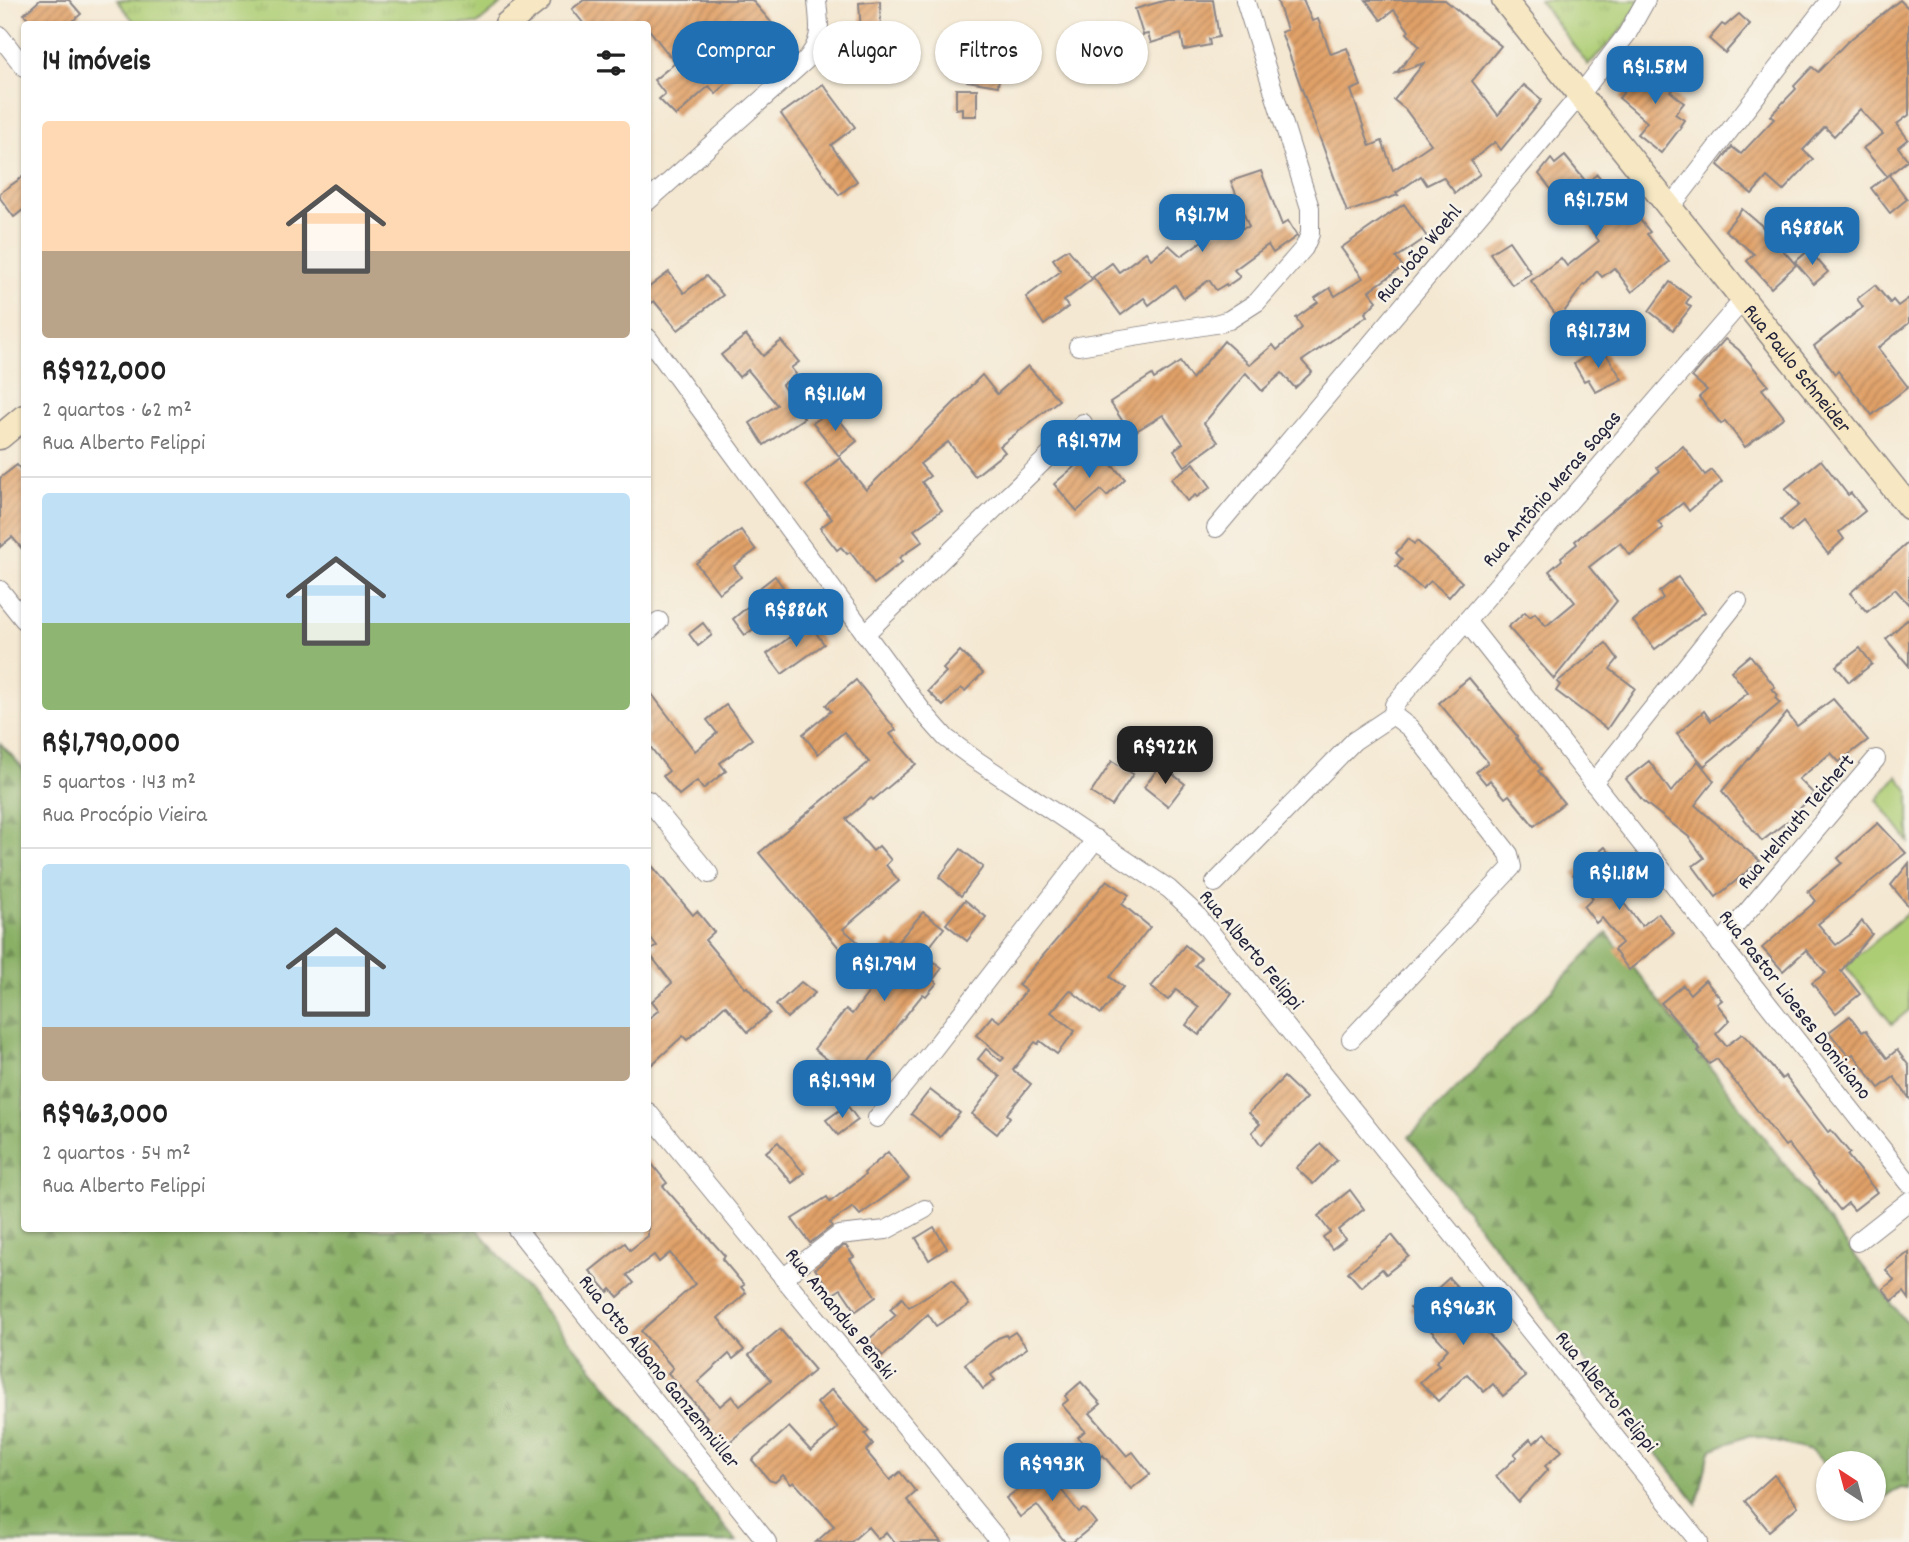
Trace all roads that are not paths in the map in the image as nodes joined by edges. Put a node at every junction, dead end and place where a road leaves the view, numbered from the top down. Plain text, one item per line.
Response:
1 (537, 0) edge
2 (817, 0) edge
3 (1245, 0) edge
4 (1504, 0) edge
5 (1646, 0) edge
6 (1830, 0) edge
7 (511, 21) edge
8 (0, 36) edge
9 (21, 63) edge
10 (1580, 95) junction
11 (651, 198) edge
12 (1670, 208) junction
13 (1743, 300) junction
14 (651, 342) edge
15 (1078, 346) dead end
16 (21, 420) edge
17 (1083, 423) dead end
18 (0, 437) edge
19 (1909, 508) edge
20 (1216, 528) dead end
21 (0, 590) edge
22 (1738, 601) dead end
23 (21, 616) edge
24 (1466, 621) junction
25 (865, 634) junction
26 (1394, 710) junction
27 (1877, 759) dead end
28 (1593, 783) junction
29 (651, 804) edge
30 (1096, 839) junction
31 (709, 874) dead end
32 (1215, 883) dead end
33 (1720, 944) junction
34 (1351, 1039) dead end
35 (651, 1116) edge
36 (877, 1118) dead end
37 (1909, 1183) edge
38 (1909, 1201) edge
39 (925, 1209) dead end
40 (519, 1232) edge
41 (1857, 1241) dead end
42 (783, 1278) junction
43 (768, 1542) edge
44 (1000, 1542) edge
45 (1699, 1542) edge

1 - 7 street
2 - 11 street
3 - 15 street
4 - 10 street, Rua Paulo Schneider
5 - 10 street, Rua João Woehl
6 - 12 street
8 - 9 street
10 - 12 street, Rua Paulo Schneider
10 - 20 street, Rua João Woehl
12 - 13 street, Rua Paulo Schneider
13 - 19 street, Rua Paulo Schneider
13 - 24 street, Rua Antônio Meras Sagas
14 - 25 street, Rua Alberto Felippi
16 - 18 street
17 - 25 street
21 - 23 street
22 - 28 street
24 - 26 street, Rua Antônio Meras Sagas
24 - 28 street, Rua Pastor Lioeses Domiciano
25 - 30 street, Rua Alberto Felippi
26 - 32 street, Rua Antônio Meras Sagas
26 - 34 street
27 - 33 street, Rua Helmuth Teichert
28 - 33 street, Rua Pastor Lioeses Domiciano
29 - 31 street
30 - 36 street
30 - 45 street, Rua Alberto Felippi
33 - 37 street, Rua Pastor Lioeses Domiciano
35 - 42 street, Rua Amandus Penski
38 - 41 street
39 - 42 street
40 - 43 street, Rua Otto Albano Ganzenmüller
42 - 44 street, Rua Amandus Penski

